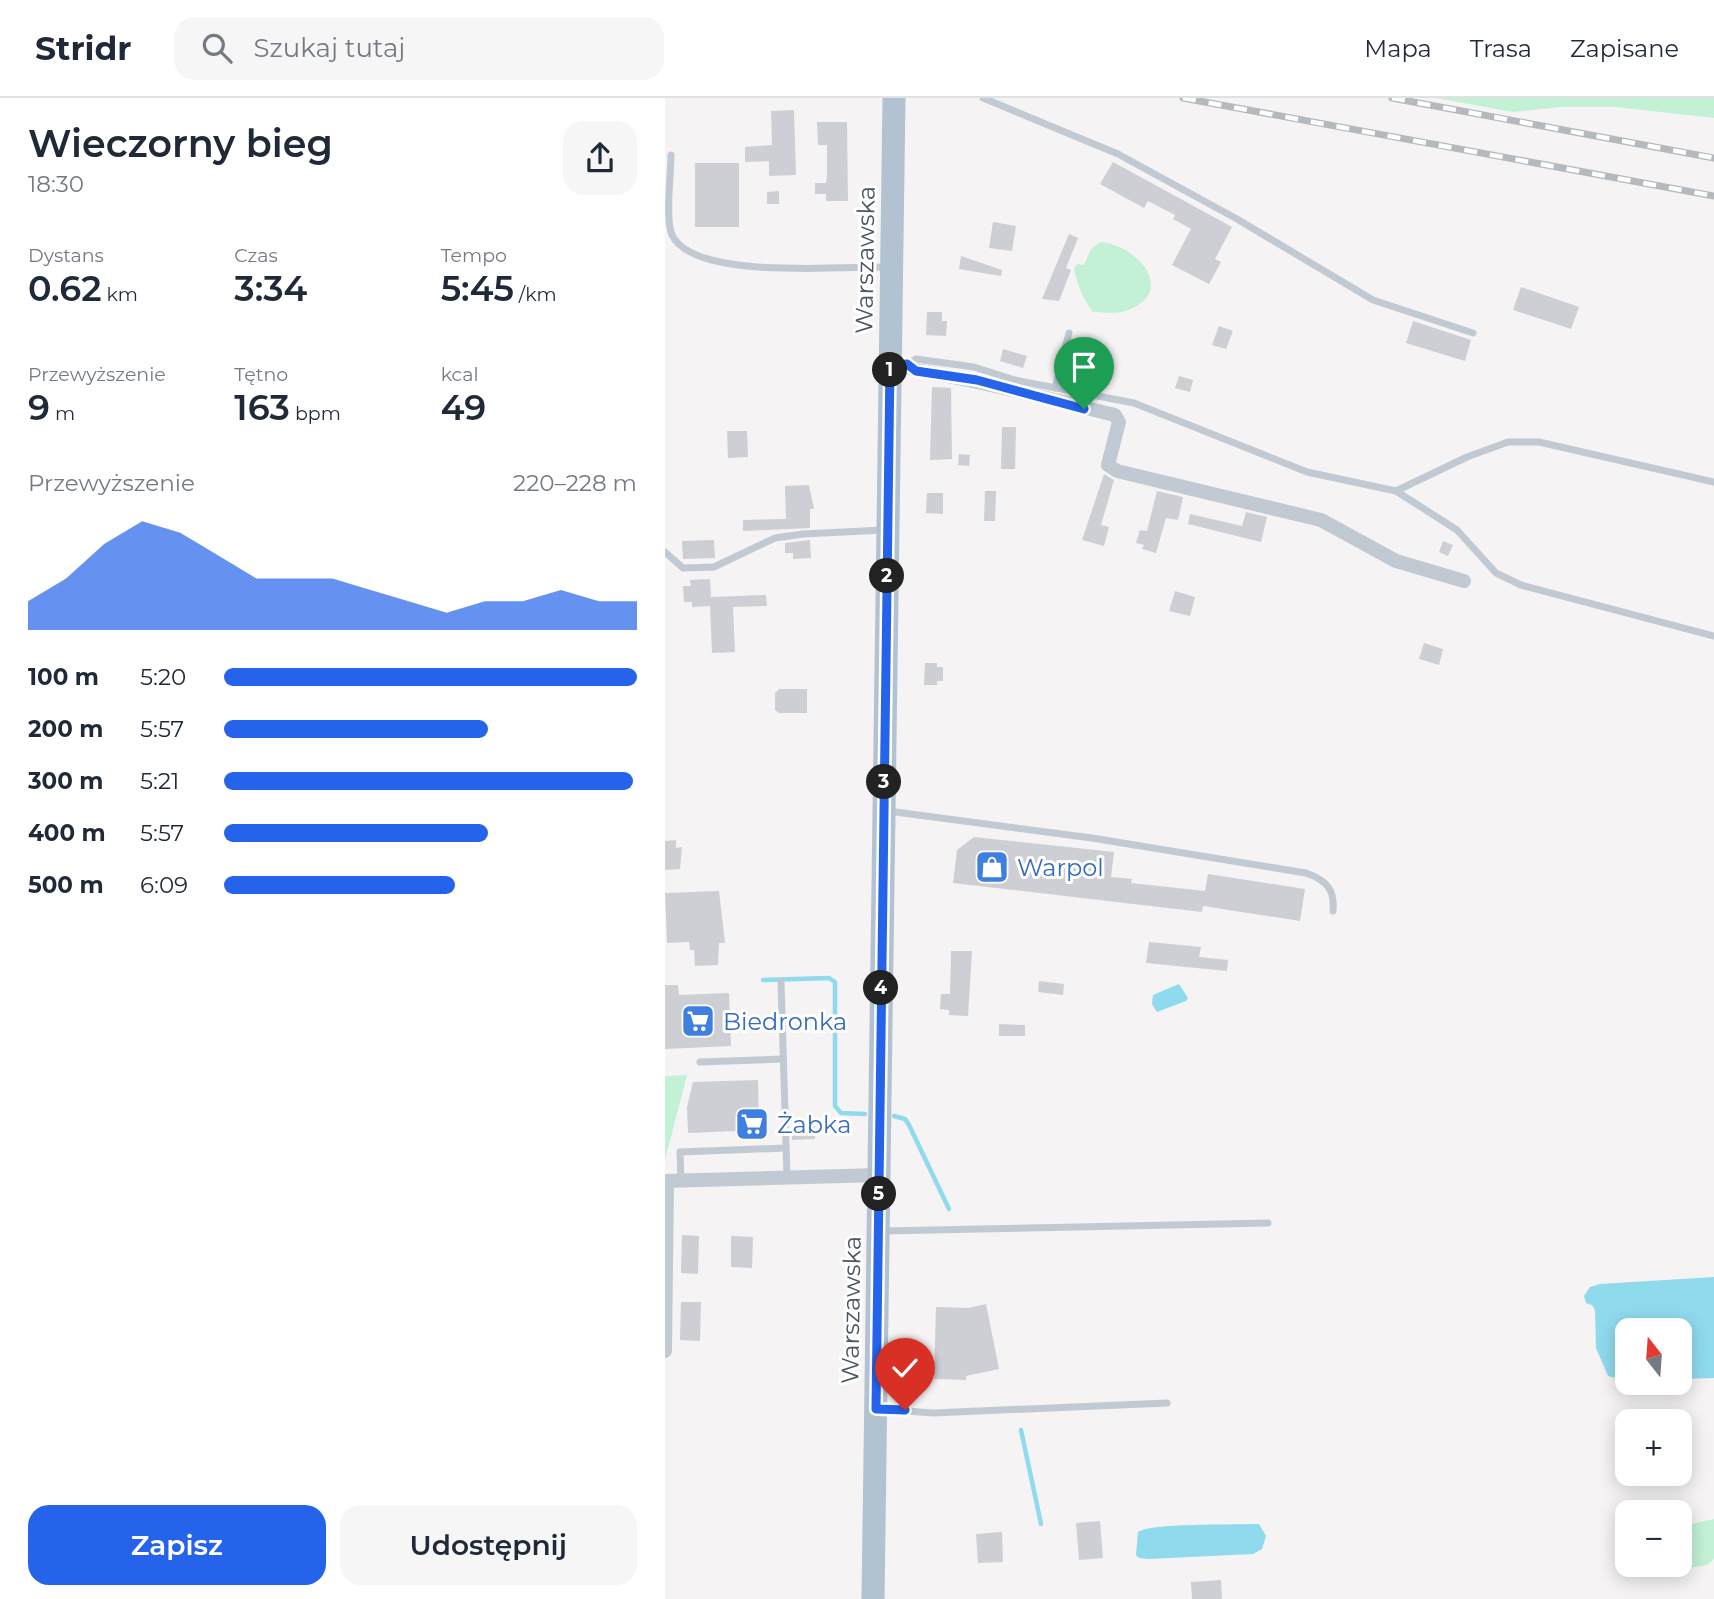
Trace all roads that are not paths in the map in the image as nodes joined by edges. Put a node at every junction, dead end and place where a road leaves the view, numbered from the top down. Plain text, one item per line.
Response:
1 (894, 98) edge
2 (983, 98) edge
3 (671, 155) dead end
4 (892, 267) junction
5 (1069, 333) dead end
6 (1473, 333) dead end
7 (899, 364) junction
8 (1055, 388) junction
9 (1714, 482) edge
10 (1396, 491) junction
11 (888, 529) junction
12 (665, 552) edge
13 (1464, 581) dead end
14 (1714, 636) edge
15 (884, 811) junction
16 (1333, 911) dead end
17 (781, 982) dead end
18 (783, 1059) junction
19 (700, 1062) dead end
20 (786, 1148) junction
21 (880, 1175) junction
22 (787, 1178) junction
23 (671, 1181) edge
24 (1268, 1223) dead end
25 (879, 1231) junction
26 (665, 1352) edge
27 (1167, 1403) dead end
28 (876, 1409) junction
29 (873, 1599) edge

1 - 4 main road, Warszawska
2 - 6 lane
3 - 4 lane
4 - 7 main road, Warszawska
5 - 8 lane
7 - 8 lane
7 - 11 main road, Warszawska
7 - 13 street
8 - 10 lane
9 - 10 lane
10 - 14 lane
11 - 12 lane
11 - 15 main road, Warszawska
15 - 16 lane
15 - 21 main road, Warszawska
17 - 18 lane
18 - 19 lane
18 - 20 lane
20 - 22 lane
20 - 23 lane
21 - 22 street
21 - 25 main road, Warszawska
22 - 23 street
23 - 26 street
24 - 25 lane
25 - 28 main road, Warszawska
27 - 28 lane
28 - 29 main road, Warszawska

